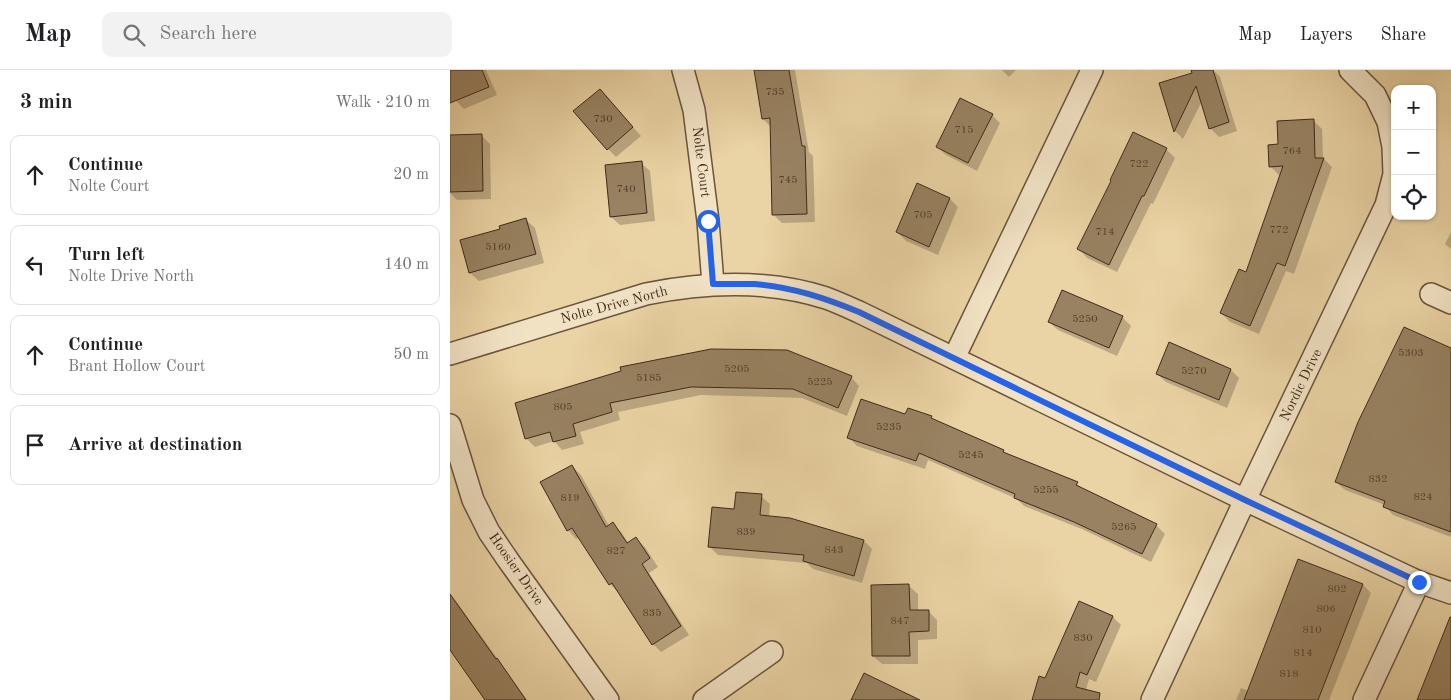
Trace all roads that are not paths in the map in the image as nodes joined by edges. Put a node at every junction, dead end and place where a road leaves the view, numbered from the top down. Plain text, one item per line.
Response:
1 (683, 70) edge
2 (1092, 70) edge
3 (1350, 70) edge
4 (713, 284) junction
5 (1431, 294) dead end
6 (1451, 303) edge
7 (450, 354) edge
8 (954, 358) junction
9 (450, 425) edge
10 (1245, 500) junction
11 (1419, 582) junction
12 (1451, 593) edge
13 (772, 652) dead end
14 (608, 700) edge
15 (704, 700) edge
16 (1152, 700) edge
17 (1364, 700) edge

1 - 4 street, Nolte Court
2 - 8 street
3 - 10 street, Nordic Drive
4 - 7 street, Nolte Drive North
4 - 8 street, Nolte Drive North
5 - 6 street
8 - 10 street, Nolte Drive North
9 - 14 street, Hoosier Drive
10 - 11 street, Nolte Drive North
10 - 16 street, Nordic Drive
11 - 12 street, Nolte Drive North
11 - 17 street
13 - 15 street

